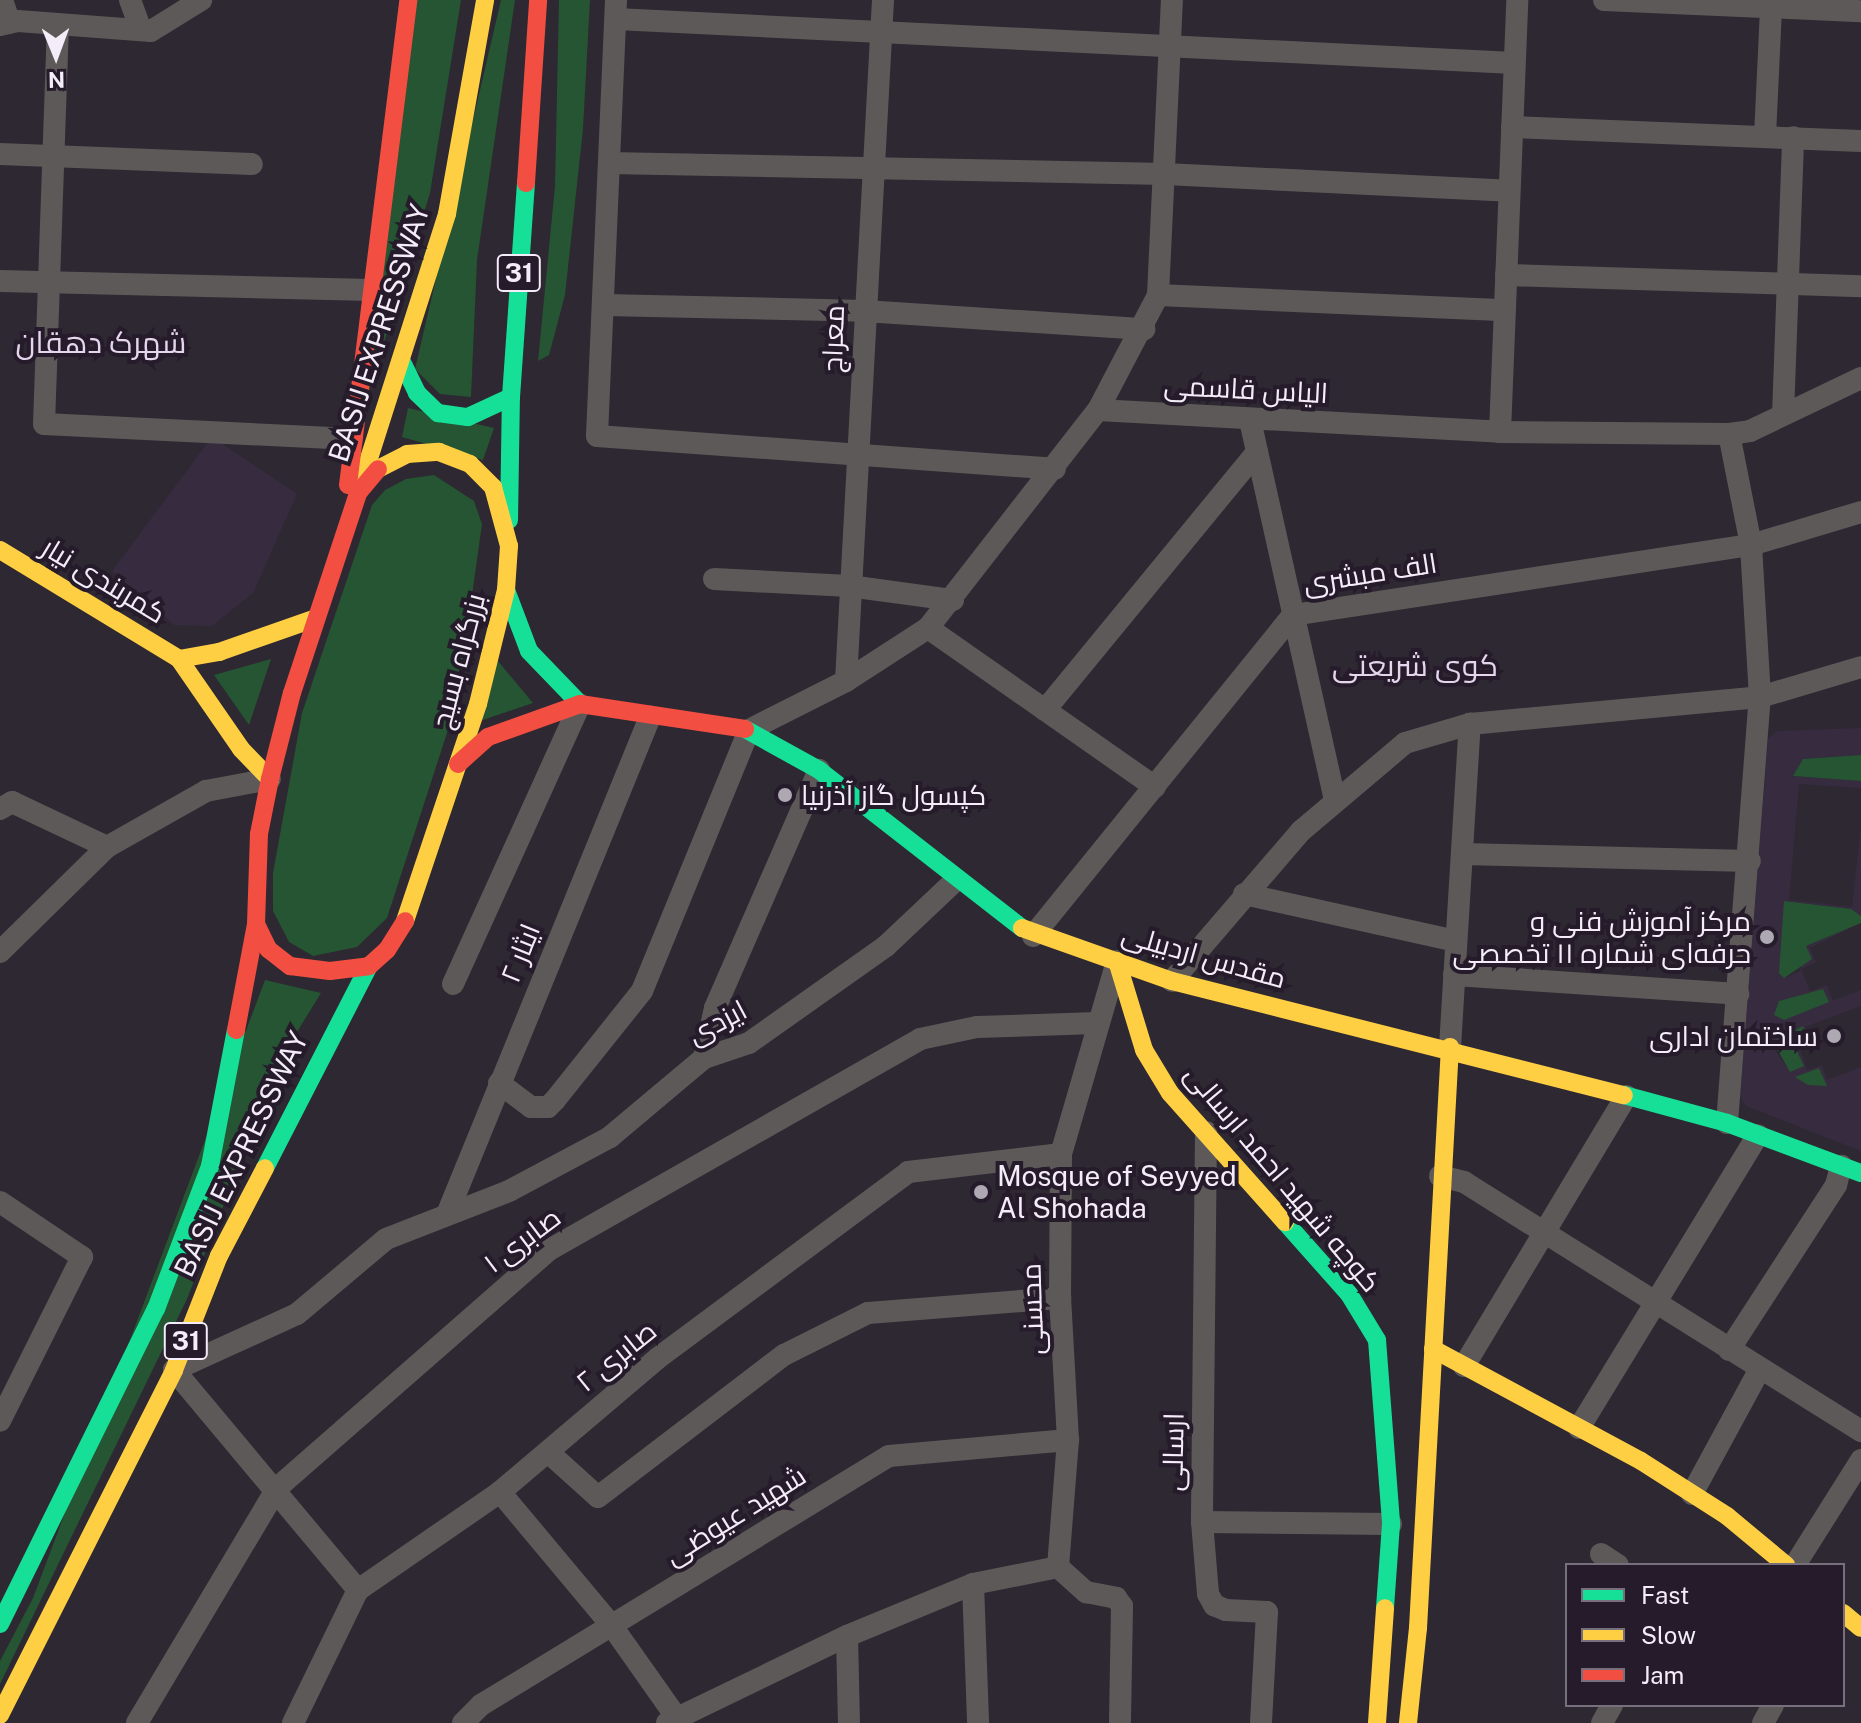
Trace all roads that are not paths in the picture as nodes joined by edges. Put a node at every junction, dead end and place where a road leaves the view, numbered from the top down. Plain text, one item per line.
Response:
1 (2, 0) edge
2 (130, 0) edge
3 (201, 0) edge
4 (408, 0) edge
5 (485, 0) edge
6 (538, 0) edge
7 (883, 0) edge
8 (1172, 0) edge
9 (1517, 0) edge
10 (1604, 0) edge
11 (1771, 7) junction
12 (616, 10) edge
13 (1861, 11) edge
14 (5, 24) edge
15 (58, 24) junction
16 (141, 30) junction
17 (882, 33) junction
18 (1170, 50) junction
19 (1514, 63) junction
20 (1512, 127) junction
21 (1765, 136) junction
22 (1793, 137) junction
23 (1861, 141) edge
24 (0, 154) edge
25 (54, 157) junction
26 (609, 163) junction
27 (252, 164) dead end
28 (871, 171) junction
29 (1165, 174) junction
30 (1509, 191) junction
31 (1506, 275) junction
32 (0, 281) edge
33 (49, 281) junction
34 (1788, 285) junction
35 (1861, 286) edge
36 (371, 290) junction
37 (1158, 295) junction
38 (605, 305) junction
39 (1505, 310) junction
40 (864, 311) junction
41 (1144, 329) junction
42 (403, 364) junction
43 (1861, 378) edge
44 (511, 397) junction
45 (1098, 410) junction
46 (1783, 415) junction
47 (1250, 420) junction
48 (1500, 432) junction
49 (1729, 434) junction
50 (352, 439) junction
51 (1257, 452) junction
52 (859, 455) junction
53 (1055, 469) junction
54 (358, 493) junction
55 (1861, 512) edge
56 (344, 529) junction
57 (1751, 545) junction
58 (509, 546) junction
59 (3, 558) edge
60 (714, 579) dead end
61 (849, 586) junction
62 (506, 590) junction
63 (953, 600) junction
64 (1293, 615) junction
65 (316, 618) junction
66 (928, 628) junction
67 (179, 659) junction
68 (1861, 667) edge
69 (846, 681) junction
70 (1760, 697) junction
71 (580, 704) junction
72 (1045, 710) junction
73 (650, 717) junction
74 (1470, 724) junction
75 (749, 730) junction
76 (458, 764) junction
77 (819, 770) junction
78 (270, 779) junction
79 (1155, 787) junction
80 (1335, 799) junction
81 (0, 809) edge
82 (107, 847) junction
83 (1462, 854) junction
84 (1750, 861) junction
85 (955, 881) junction
86 (1244, 894) junction
87 (256, 924) junction
88 (1033, 936) junction
89 (1456, 941) junction
90 (0, 952) edge
91 (1117, 961) junction
92 (369, 966) junction
93 (1454, 975) junction
94 (1172, 981) junction
95 (453, 984) dead end
96 (1738, 994) junction
97 (1096, 1023) junction
98 (1450, 1047) junction
99 (704, 1058) junction
100 (499, 1083) junction
101 (1626, 1096) junction
102 (1727, 1123) junction
103 (1206, 1132) junction
104 (1758, 1135) junction
105 (1061, 1154) junction
106 (1851, 1170) edge
107 (1440, 1176) junction
108 (0, 1202) edge
109 (448, 1212) junction
110 (1547, 1234) junction
111 (1060, 1298) junction
112 (1655, 1303) junction
113 (1433, 1349) junction
114 (1729, 1350) junction
115 (1464, 1366) junction
116 (1760, 1369) junction
117 (174, 1370) junction
118 (3, 1409) edge
119 (1579, 1428) junction
120 (1861, 1431) edge
121 (1068, 1440) junction
122 (548, 1452) junction
123 (1861, 1460) edge
124 (277, 1488) junction
125 (500, 1492) junction
126 (1692, 1494) junction
127 (1202, 1522) junction
128 (1391, 1524) junction
129 (1783, 1563) edge
130 (1796, 1563) edge
131 (1058, 1567) junction
132 (973, 1584) junction
133 (358, 1590) junction
134 (1845, 1615) edge
135 (0, 1624) edge
136 (612, 1626) junction
137 (1861, 1628) edge
138 (847, 1636) junction
139 (0, 1715) edge
140 (700, 1716) edge
141 (672, 1720) edge
142 (1377, 1722) edge
143 (137, 1723) edge
144 (293, 1723) edge
145 (463, 1723) edge
146 (849, 1723) edge
147 (978, 1723) edge
148 (1120, 1723) edge
149 (1261, 1723) edge
150 (1408, 1723) edge

1 - 14 street
2 - 16 street
3 - 16 street
4 - 36 main road
5 - 42 main road, BASIJ EXPRESSWAY
6 - 44 main road, 31
7 - 17 street, معراج
8 - 18 street
9 - 19 street
10 - 11 street
11 - 13 street
11 - 21 street
12 - 17 street
12 - 26 street
14 - 15 street
15 - 16 street
15 - 25 street
17 - 18 street
17 - 28 street, معراج
18 - 19 street
18 - 29 street
19 - 20 street
20 - 21 street
20 - 30 street
21 - 22 street
22 - 23 street
22 - 34 street
24 - 25 street
25 - 27 street
25 - 33 street
26 - 28 street
26 - 38 street
28 - 29 street
28 - 40 street, معراج
29 - 30 street
29 - 37 street
30 - 31 street
31 - 34 street
31 - 39 street
32 - 33 street
33 - 36 street
33 - 50 street
34 - 35 street
34 - 46 street
36 - 50 main road
37 - 39 street
37 - 41 street
38 - 40 street
38 - 52 street
39 - 48 street
40 - 41 street
40 - 52 street, معراج
41 - 45 street
42 - 44 main road
42 - 54 main road, BASIJ EXPRESSWAY
43 - 46 street, الیاس قاسمی
44 - 58 main road, 31
45 - 47 street, الیاس قاسمی
45 - 53 street
46 - 49 street, الیاس قاسمی
47 - 48 street, الیاس قاسمی
47 - 51 street
48 - 49 street, الیاس قاسمی
49 - 57 street
50 - 56 main road
51 - 64 street
51 - 72 street
52 - 53 street
52 - 61 street, معراج
53 - 63 street
54 - 56 main road, بزرگراه بسیج
54 - 58 main road, بزرگراه بسیج
55 - 57 street, الف مبشری
56 - 65 main road, بزرگراه بسیج
57 - 64 street, الف مبشری
57 - 70 street
58 - 62 main road, بزرگراه بسیج
59 - 67 main road, کمربندی نیار
60 - 61 street
61 - 63 street
61 - 69 street, معراج
62 - 71 main road
62 - 76 main road, بزرگراه بسیج
63 - 66 street
64 - 79 street, الف مبشری
64 - 80 street
65 - 67 main road
65 - 78 main road, بزرگراه بسیج
66 - 69 street
66 - 72 street
67 - 78 main road
68 - 70 street
69 - 75 street
70 - 74 street
70 - 84 street
71 - 73 main road, مقدس اردبیلی
71 - 76 main road
71 - 95 street
72 - 79 street
73 - 75 main road, مقدس اردبیلی
73 - 100 street, ایثار ۲
74 - 80 street
74 - 83 street
75 - 77 main road, مقدس اردبیلی
75 - 100 street
76 - 92 main road, بزرگراه بسیج
77 - 85 main road, مقدس اردبیلی
77 - 99 street
78 - 82 street
78 - 87 main road, بزرگراه بسیج
79 - 88 street, الف مبشری
80 - 86 street
81 - 82 street
82 - 90 street
83 - 84 street
83 - 89 street
84 - 96 street
85 - 88 main road, مقدس اردبیلی
85 - 99 street, ایزدی
86 - 89 street
86 - 94 street
87 - 92 main road
87 - 135 main road, BASIJ EXPRESSWAY / 31
88 - 91 main road, مقدس اردبیلی
89 - 93 street
91 - 94 main road, مقدس اردبیلی
91 - 97 street, محسنی
91 - 103 main road, کوچه شهید احمد ارسالی
92 - 117 main road, BASIJ EXPRESSWAY / 31
93 - 96 street
93 - 98 street
94 - 98 main road, مقدس اردبیلی
96 - 102 street
97 - 105 street, محسنی
97 - 124 street, صابری ۱
98 - 101 main road, مقدس اردبیلی
98 - 107 main road
99 - 109 street, ایزدی
100 - 109 street, ایثار ۲
101 - 102 main road, مقدس اردبیلی
101 - 110 street
102 - 104 main road, مقدس اردبیلی
103 - 127 street, ارسالی
103 - 128 main road, کوچه شهید احمد ارسالی
104 - 106 main road, مقدس اردبیلی
104 - 112 street
105 - 111 street, محسنی
105 - 122 street, صابری ۲
106 - 114 street
107 - 110 street
107 - 113 main road
108 - 118 street
109 - 117 street, ایزدی
110 - 112 street
110 - 115 street
111 - 121 street, محسنی
111 - 122 street
112 - 114 street
112 - 119 street
113 - 115 main road
113 - 150 main road
114 - 116 street
115 - 119 main road
116 - 120 street
116 - 126 street
117 - 124 street
117 - 139 main road, BASIJ EXPRESSWAY / 31
119 - 126 main road
121 - 131 street, محسنی
121 - 136 street, شهید عیوضی
122 - 125 street, صابری ۲
123 - 130 street
124 - 133 street
124 - 143 street, صابری ۱
125 - 133 street, صابری ۲
125 - 136 street
126 - 129 main road
127 - 128 street
127 - 149 street, ارسالی
128 - 142 main road, کوچه شهید احمد ارسالی
131 - 132 street
131 - 148 street
132 - 138 street
132 - 147 street
133 - 144 street, صابری ۲
134 - 137 main road
136 - 141 street
136 - 145 street, شهید عیوضی
138 - 140 street
138 - 146 street
140 - 141 street

